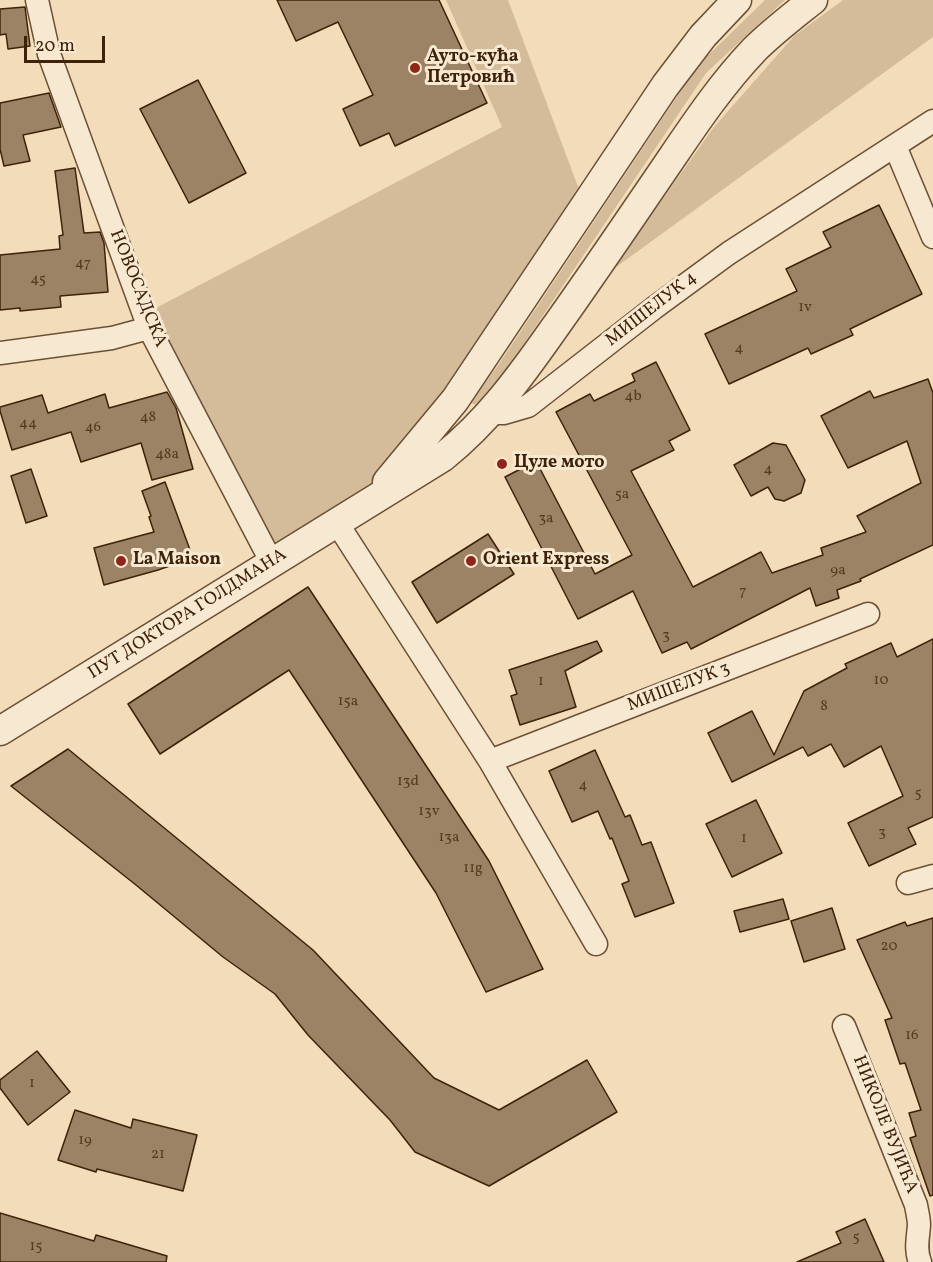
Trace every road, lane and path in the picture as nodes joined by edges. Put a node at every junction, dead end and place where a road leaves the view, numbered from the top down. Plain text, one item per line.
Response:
1 (37, 0) edge
2 (737, 0) edge
3 (813, 0) edge
4 (933, 121) edge
5 (895, 146) junction
6 (933, 237) edge
7 (149, 328) junction
8 (0, 352) edge
9 (489, 414) junction
10 (375, 498) junction
11 (337, 523) junction
12 (272, 563) junction
13 (868, 614) dead end
14 (0, 731) edge
15 (490, 761) junction
16 (933, 876) edge
17 (908, 883) dead end
18 (596, 944) dead end
19 (844, 1026) dead end
20 (920, 1262) edge

1 - 7 street, НОВОСАДСКА
2 - 10 street
3 - 9 street
4 - 5 street, МИШЕЛУК 4
5 - 6 street
5 - 9 street, МИШЕЛУК 4
7 - 8 street
7 - 12 street, НОВОСАДСКА
9 - 10 street
10 - 11 street, ПУТ ДОКТОРА ГОЛДМАНА
11 - 12 street, ПУТ ДОКТОРА ГОЛДМАНА
11 - 15 street
12 - 14 street, ПУТ ДОКТОРА ГОЛДМАНА
13 - 15 street, МИШЕЛУК 3
15 - 18 street
16 - 17 street
19 - 20 street, НИКОЛЕ ВУЈИЋА

